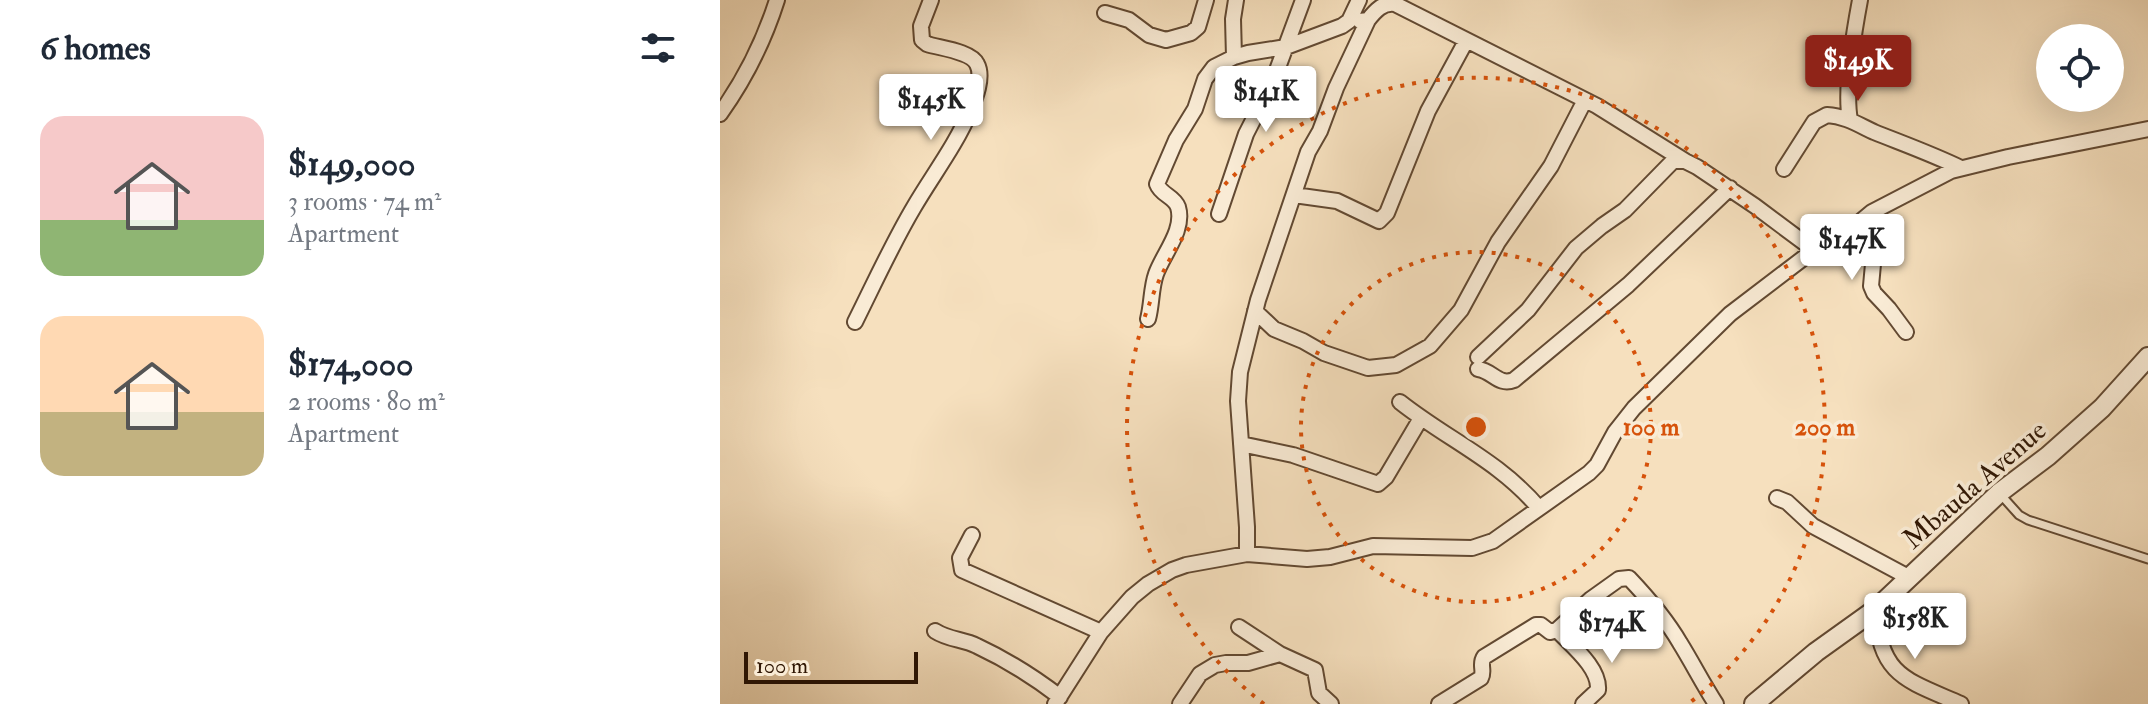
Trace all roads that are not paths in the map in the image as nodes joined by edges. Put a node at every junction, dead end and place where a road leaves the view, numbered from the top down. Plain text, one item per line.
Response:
1 (777, 0) edge
2 (931, 0) edge
3 (1206, 0) edge
4 (1236, 0) edge
5 (1303, 0) edge
6 (1359, 0) edge
7 (1860, 0) edge
8 (1105, 13) dead end
9 (1368, 20) junction
10 (1349, 21) junction
11 (1466, 41) junction
12 (1286, 47) junction
13 (1234, 57) junction
14 (1585, 100) junction
15 (720, 114) edge
16 (1850, 120) junction
17 (2146, 126) edge
18 (1685, 161) junction
19 (1961, 168) junction
20 (1784, 169) dead end
21 (1730, 188) junction
22 (1294, 195) junction
23 (1878, 209) junction
24 (1219, 214) dead end
25 (1814, 250) junction
26 (1255, 311) junction
27 (1148, 319) dead end
28 (855, 322) dead end
29 (1906, 332) dead end
30 (2148, 357) edge
31 (1400, 402) dead end
32 (1421, 418) junction
33 (1241, 444) junction
34 (1999, 493) junction
35 (1777, 498) dead end
36 (1539, 508) junction
37 (972, 535) dead end
38 (1247, 554) junction
39 (2148, 559) edge
40 (1910, 578) junction
41 (1876, 609) junction
42 (1239, 627) dead end
43 (1557, 630) junction
44 (935, 631) dead end
45 (1101, 632) junction
46 (1280, 654) junction
47 (1058, 700) edge
48 (1180, 704) edge
49 (1331, 704) edge
50 (1439, 704) edge
51 (1583, 704) edge
52 (1716, 704) edge
53 (1754, 704) edge
54 (1961, 704) edge

1 - 15 street
2 - 28 street
3 - 8 street
4 - 13 street
5 - 12 street
6 - 10 street
7 - 16 street
9 - 10 street
9 - 11 street
9 - 22 street
10 - 12 street
11 - 14 street
11 - 22 street
12 - 13 street
12 - 24 street
13 - 27 street
14 - 18 street
14 - 26 street
16 - 19 street
16 - 20 street
17 - 19 street
18 - 21 street
18 - 21 street
19 - 23 street
21 - 25 street
22 - 26 street
23 - 25 street
23 - 29 street
25 - 36 street
26 - 33 street
30 - 34 street, Mbauda Avenue
31 - 32 street
32 - 33 street
32 - 36 street
33 - 38 street
34 - 39 lane
34 - 40 street, Mbauda Avenue
35 - 40 street
36 - 38 street
37 - 45 street
38 - 45 street
40 - 41 street, Mbauda Avenue
41 - 53 street, Mbauda Avenue
41 - 54 street
42 - 46 street
43 - 50 street
43 - 51 street
43 - 52 street
44 - 47 street
45 - 47 street
46 - 48 street
46 - 49 street

